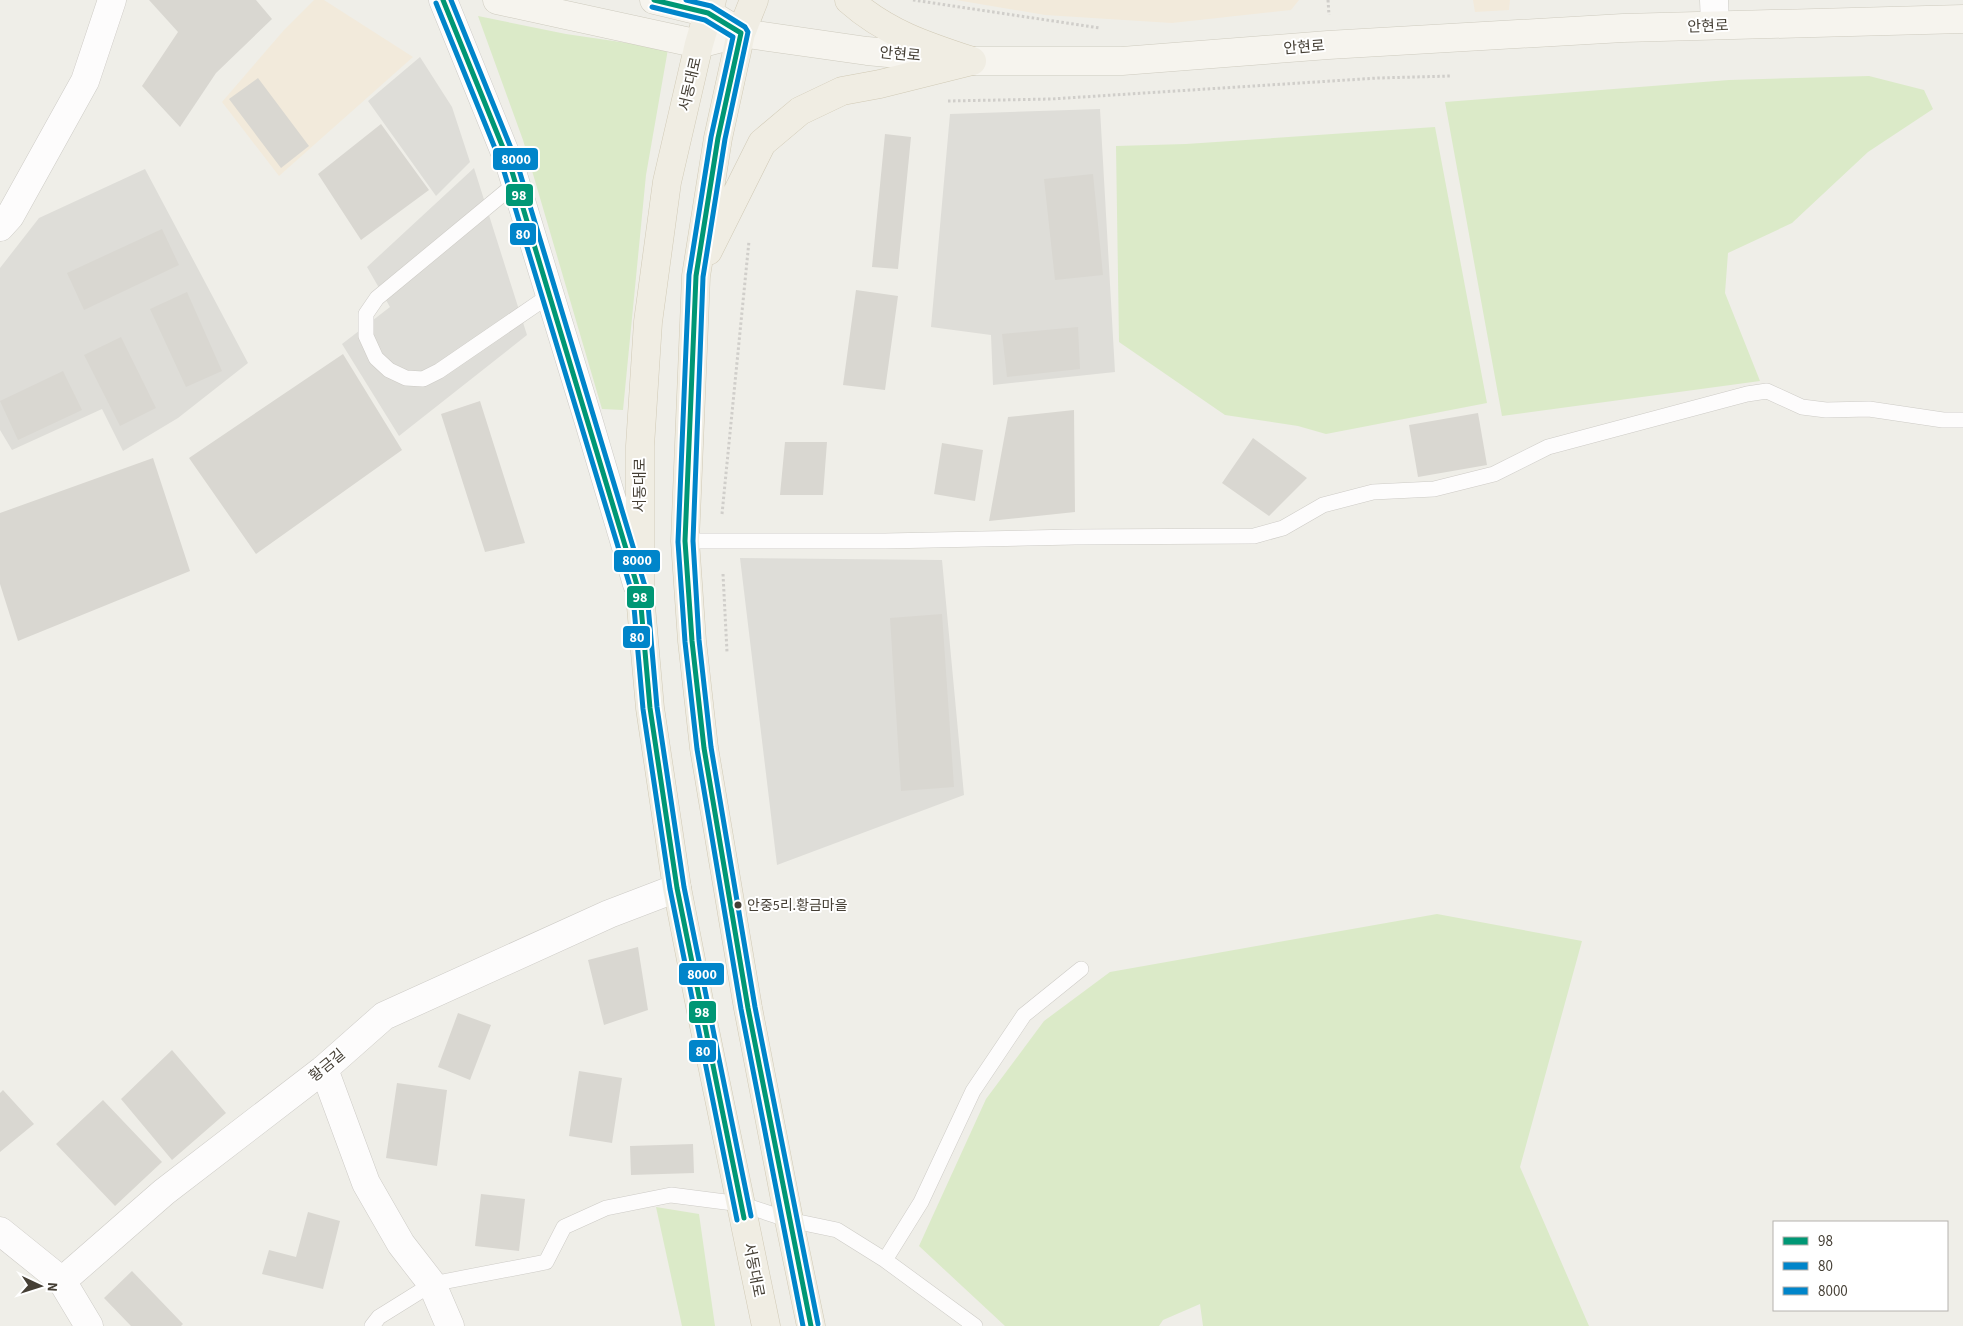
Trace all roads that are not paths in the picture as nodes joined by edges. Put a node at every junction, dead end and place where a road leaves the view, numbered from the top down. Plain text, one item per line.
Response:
1 (112, 0) edge
2 (443, 0) edge
3 (497, 0) edge
4 (654, 0) edge
5 (754, 0) edge
6 (849, 0) edge
7 (710, 6) edge
8 (1714, 13) edge
9 (1963, 18) edge
10 (741, 33) junction
11 (699, 44) junction
12 (972, 61) junction
13 (515, 184) junction
14 (0, 227) edge
15 (696, 276) junction
16 (550, 295) junction
17 (1963, 420) edge
18 (685, 541) junction
19 (640, 595) junction
20 (678, 888) junction
21 (1081, 969) dead end
22 (324, 1068) junction
23 (741, 1204) junction
24 (789, 1220) junction
25 (0, 1231) edge
26 (885, 1260) junction
27 (62, 1281) junction
28 (432, 1284) junction
29 (89, 1326) edge
30 (372, 1326) edge
31 (450, 1326) edge
32 (766, 1326) edge
33 (812, 1326) edge
34 (975, 1326) edge

1 - 14 street
2 - 13 street
3 - 11 main road
4 - 7 main road, 안현로
5 - 10 main road
6 - 12 main road
7 - 10 main road, 안현로
7 - 11 main road, 서동대로
8 - 9 main road, 안현로
8 - 12 main road, 안현로
10 - 11 main road
10 - 12 main road, 안현로
10 - 15 main road
11 - 19 main road, 서동대로
12 - 15 main road
13 - 16 street
13 - 16 lane
15 - 18 main road
16 - 19 street
17 - 18 lane
18 - 24 main road
19 - 20 main road, 서동대로
20 - 22 street, 황금길
20 - 23 main road, 서동대로
21 - 26 lane
22 - 27 street, 황금길
22 - 28 street
23 - 24 lane
23 - 28 lane
23 - 32 main road, 서동대로
24 - 26 lane
24 - 33 main road
25 - 27 street
26 - 34 lane
27 - 29 street
28 - 30 lane
28 - 31 street

